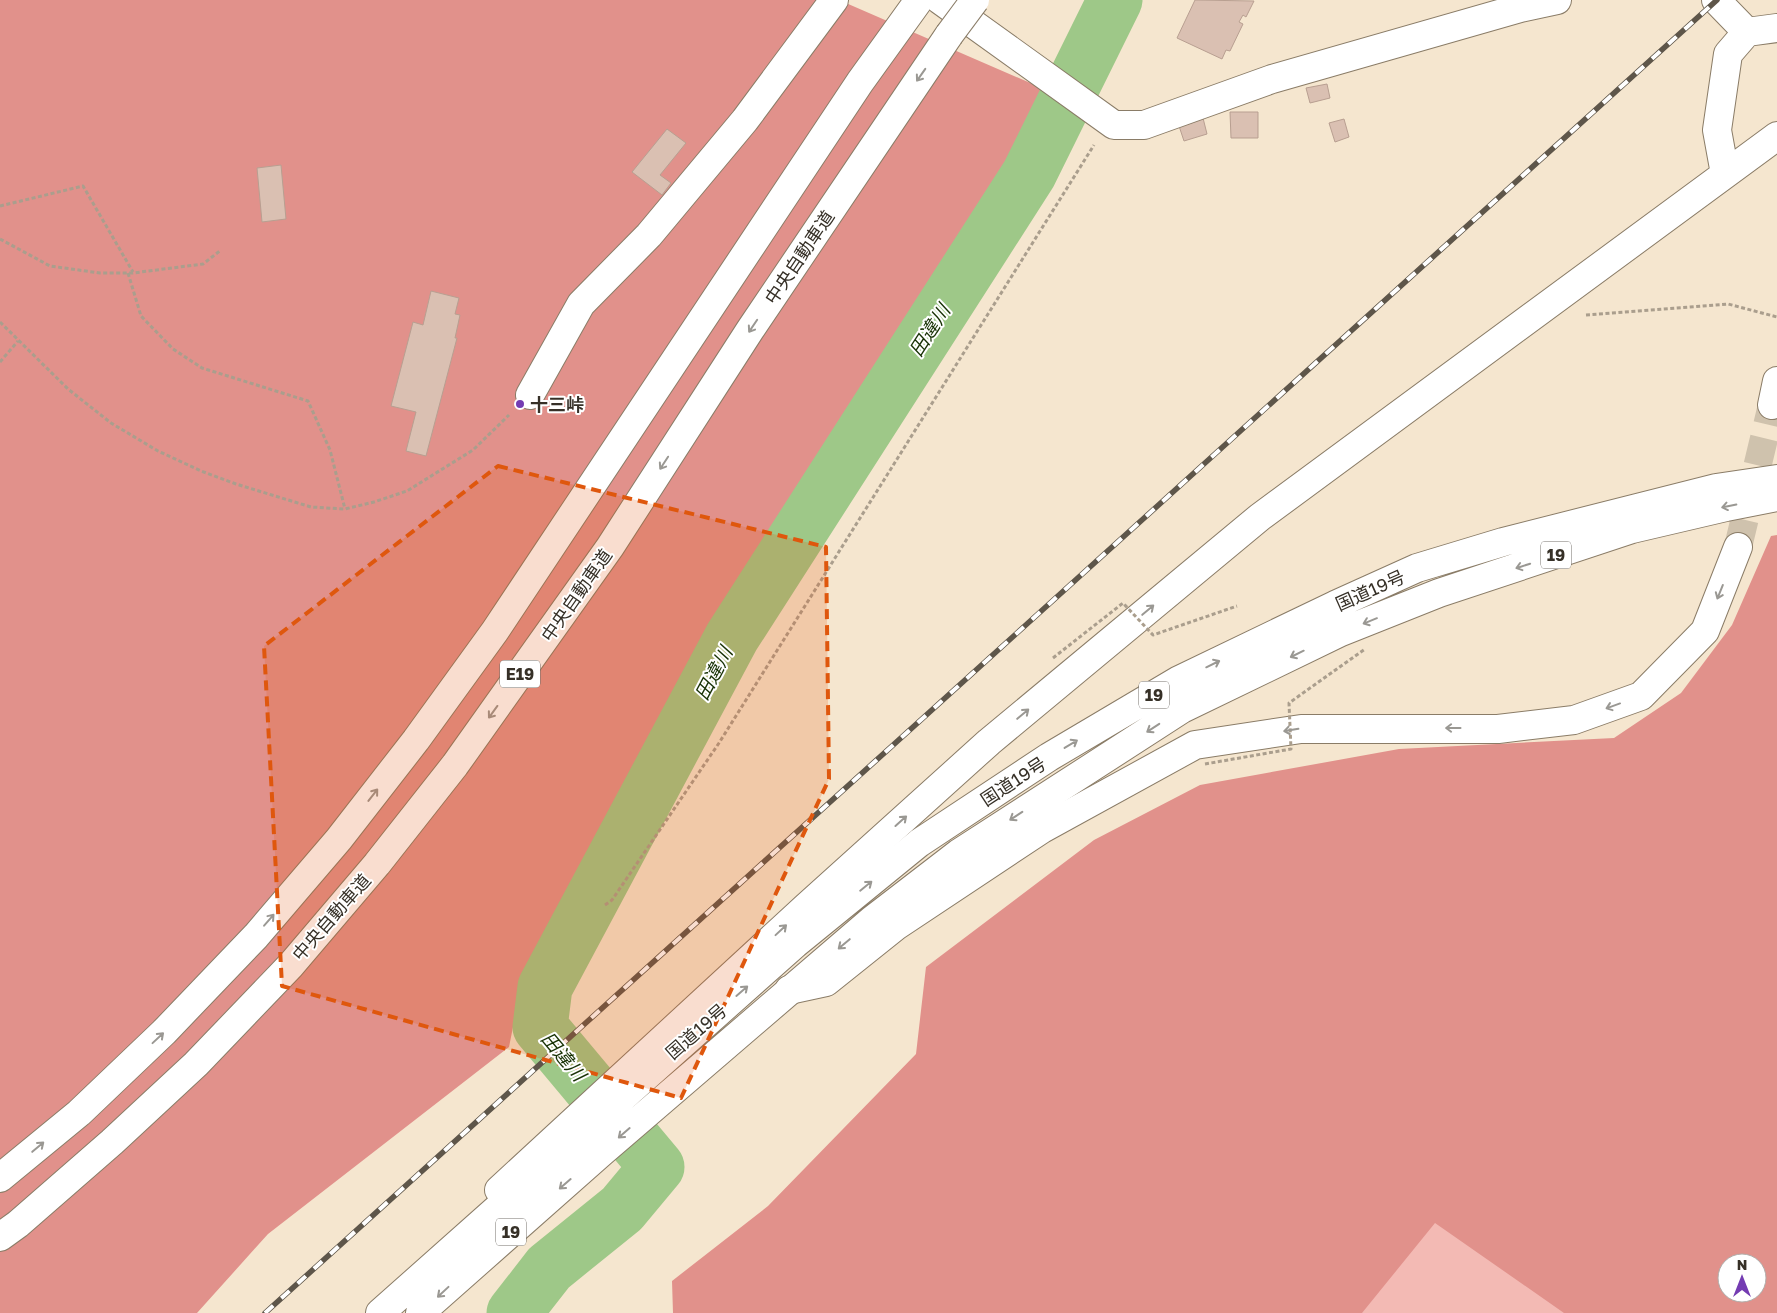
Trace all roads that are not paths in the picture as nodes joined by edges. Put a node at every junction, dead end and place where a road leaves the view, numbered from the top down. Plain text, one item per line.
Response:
1 (834, 0) edge
2 (926, 0) edge
3 (974, 0) edge
4 (1557, 0) edge
5 (1716, 0) edge
6 (1777, 28) edge
7 (1747, 32) junction
8 (1777, 136) edge
9 (1765, 156) edge
10 (1725, 174) junction
11 (530, 395) road end
12 (1777, 479) edge
13 (1777, 497) edge
14 (1738, 547) tunnel mouth
15 (789, 990) junction
16 (621, 1087) junction
17 (0, 1178) edge
18 (0, 1237) edge
19 (380, 1313) edge
20 (420, 1313) edge

1 - 11 main road
2 - 4 main road
17 -> 2 main road, E19
3 -> 18 main road, 中央自動車道 / E19, bridge
5 - 7 main road
6 - 7 main road
7 - 10 main road
8 - 9 main road
9 - 10 main road
16 -> 10 main road
16 -> 12 main road, 国道19号 / 19
13 -> 15 main road, 国道19号 / 19
14 -> 15 main road
15 -> 20 main road, 国道19号 / 19
16 - 19 main road, 国道19号 / 19

